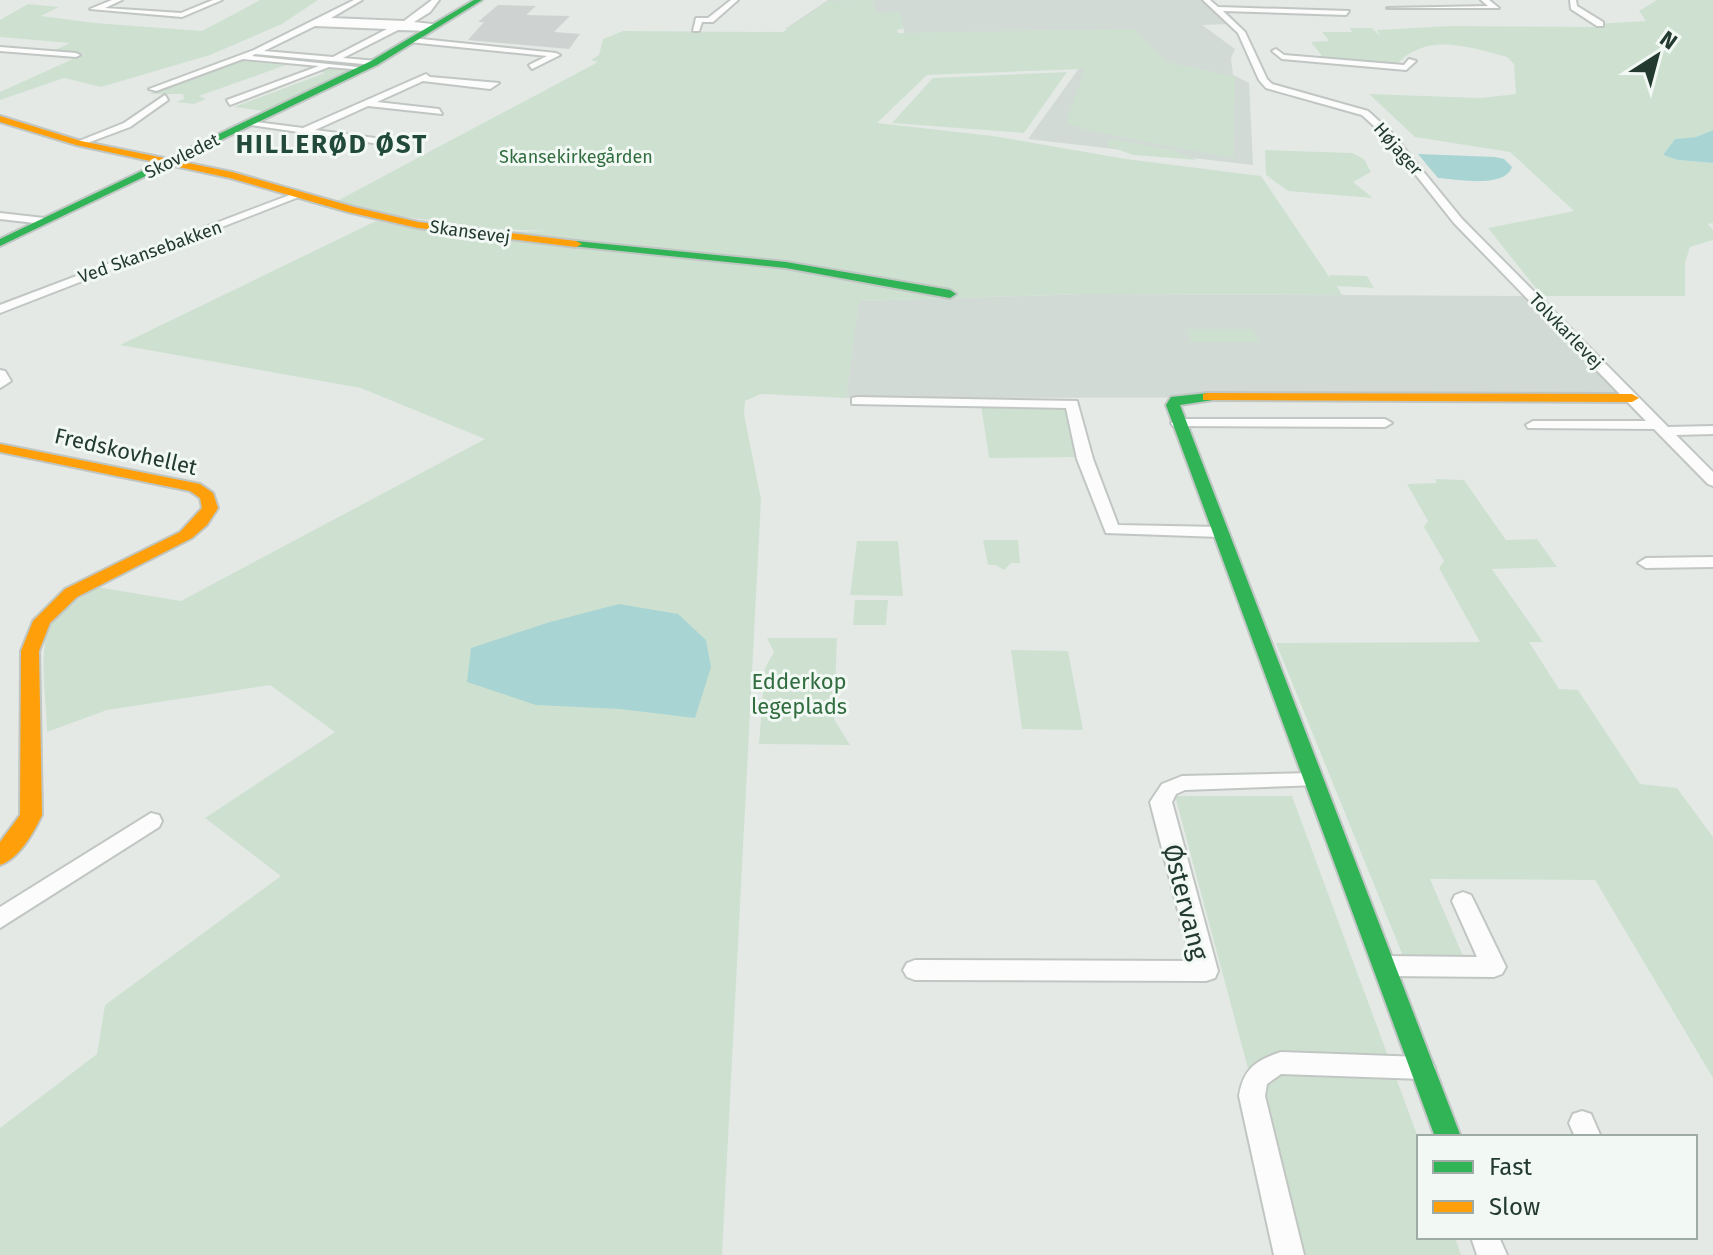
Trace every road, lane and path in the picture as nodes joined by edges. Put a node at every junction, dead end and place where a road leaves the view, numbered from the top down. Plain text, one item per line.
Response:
1 (119, 0) edge
2 (219, 0) edge
3 (359, 0) edge
4 (436, 0) edge
5 (479, 0) edge
6 (735, 0) edge
7 (1206, 0) edge
8 (1484, 0) edge
9 (1569, 1) edge
10 (1391, 8) dead end
11 (1216, 9) junction
12 (1346, 13) dead end
13 (318, 22) junction
14 (1600, 24) dead end
15 (696, 29) dead end
16 (405, 30) junction
17 (1268, 40) dead end
18 (487, 48) junction
19 (0, 49) edge
20 (1251, 50) junction
21 (1276, 51) junction
22 (254, 52) junction
23 (76, 55) dead end
24 (242, 57) junction
25 (463, 59) dead end
26 (1412, 61) dead end
27 (332, 62) junction
28 (368, 65) junction
29 (532, 67) dead end
30 (495, 83) dead end
31 (153, 89) dead end
32 (165, 98) dead end
33 (230, 102) dead end
34 (367, 103) junction
35 (439, 112) dead end
36 (0, 119) edge
37 (249, 124) junction
38 (305, 131) junction
39 (387, 142) dead end
40 (79, 143) junction
41 (169, 162) junction
42 (299, 195) junction
43 (0, 216) edge
44 (44, 221) junction
45 (1475, 237) joint
46 (0, 243) edge
47 (950, 294) dead end
48 (0, 309) edge
49 (0, 374) edge
50 (0, 384) edge
51 (1632, 398) junction
52 (857, 401) dead end
53 (1178, 423) junction
54 (1385, 423) dead end
55 (1533, 425) dead end
56 (1661, 428) junction
57 (1713, 430) edge
58 (0, 448) edge
59 (1713, 481) edge
60 (1220, 532) junction
61 (1713, 562) edge
62 (1646, 563) dead end
63 (1312, 780) junction
64 (151, 821) dead end
65 (0, 857) edge
66 (1463, 901) dead end
67 (0, 919) edge
68 (1386, 966) junction
69 (915, 970) dead end
70 (1422, 1068) junction
71 (1447, 1135) edge
72 (1289, 1255) edge

1 - 2 street
3 - 13 street, Skovledet
4 - 16 street, Skovledet
5 - 16 street, Skovledet
6 - 15 street
7 - 11 street, Højager
8 - 10 street
9 - 14 street
11 - 12 street
11 - 20 street, Højager
13 - 16 street, Skovledet
13 - 22 street, Skovledet
16 - 18 street
16 - 27 street, Skovledet
16 - 28 street, Skovledet
17 - 21 street
18 - 25 street
18 - 29 street
19 - 23 street
20 - 21 street
20 - 45 street, Højager
21 - 26 street
22 - 24 street, Skovledet
22 - 27 street, Skovledet
24 - 27 street, Skovledet
24 - 31 street, Skovledet
27 - 28 street, Skovledet
27 - 33 street, Skovledet
28 - 37 street, Skovledet
30 - 34 street
32 - 40 street
34 - 35 street
34 - 38 street
36 - 40 street, Skansevej
37 - 38 street
37 - 41 street, Skovledet
38 - 39 street
40 - 41 street, Skansevej
41 - 42 street, Skansevej
41 - 44 street, Skovledet
42 - 47 street, Skansevej
42 - 48 street, Ved Skansebakken
43 - 44 street
44 - 46 street, Skovledet
45 - 51 street, Tolvkarlevej
49 - 50 street
51 - 53 street
51 - 56 street, Tolvkarlevej
52 - 60 street
53 - 54 street
53 - 60 street
55 - 56 street
56 - 57 street
56 - 59 street, Tolvkarlevej
58 - 65 street, Fredskovhellet
60 - 63 street
61 - 62 street
63 - 68 street
63 - 69 street, Østervang
64 - 67 street
66 - 68 street
68 - 70 street
70 - 71 street
70 - 72 street

